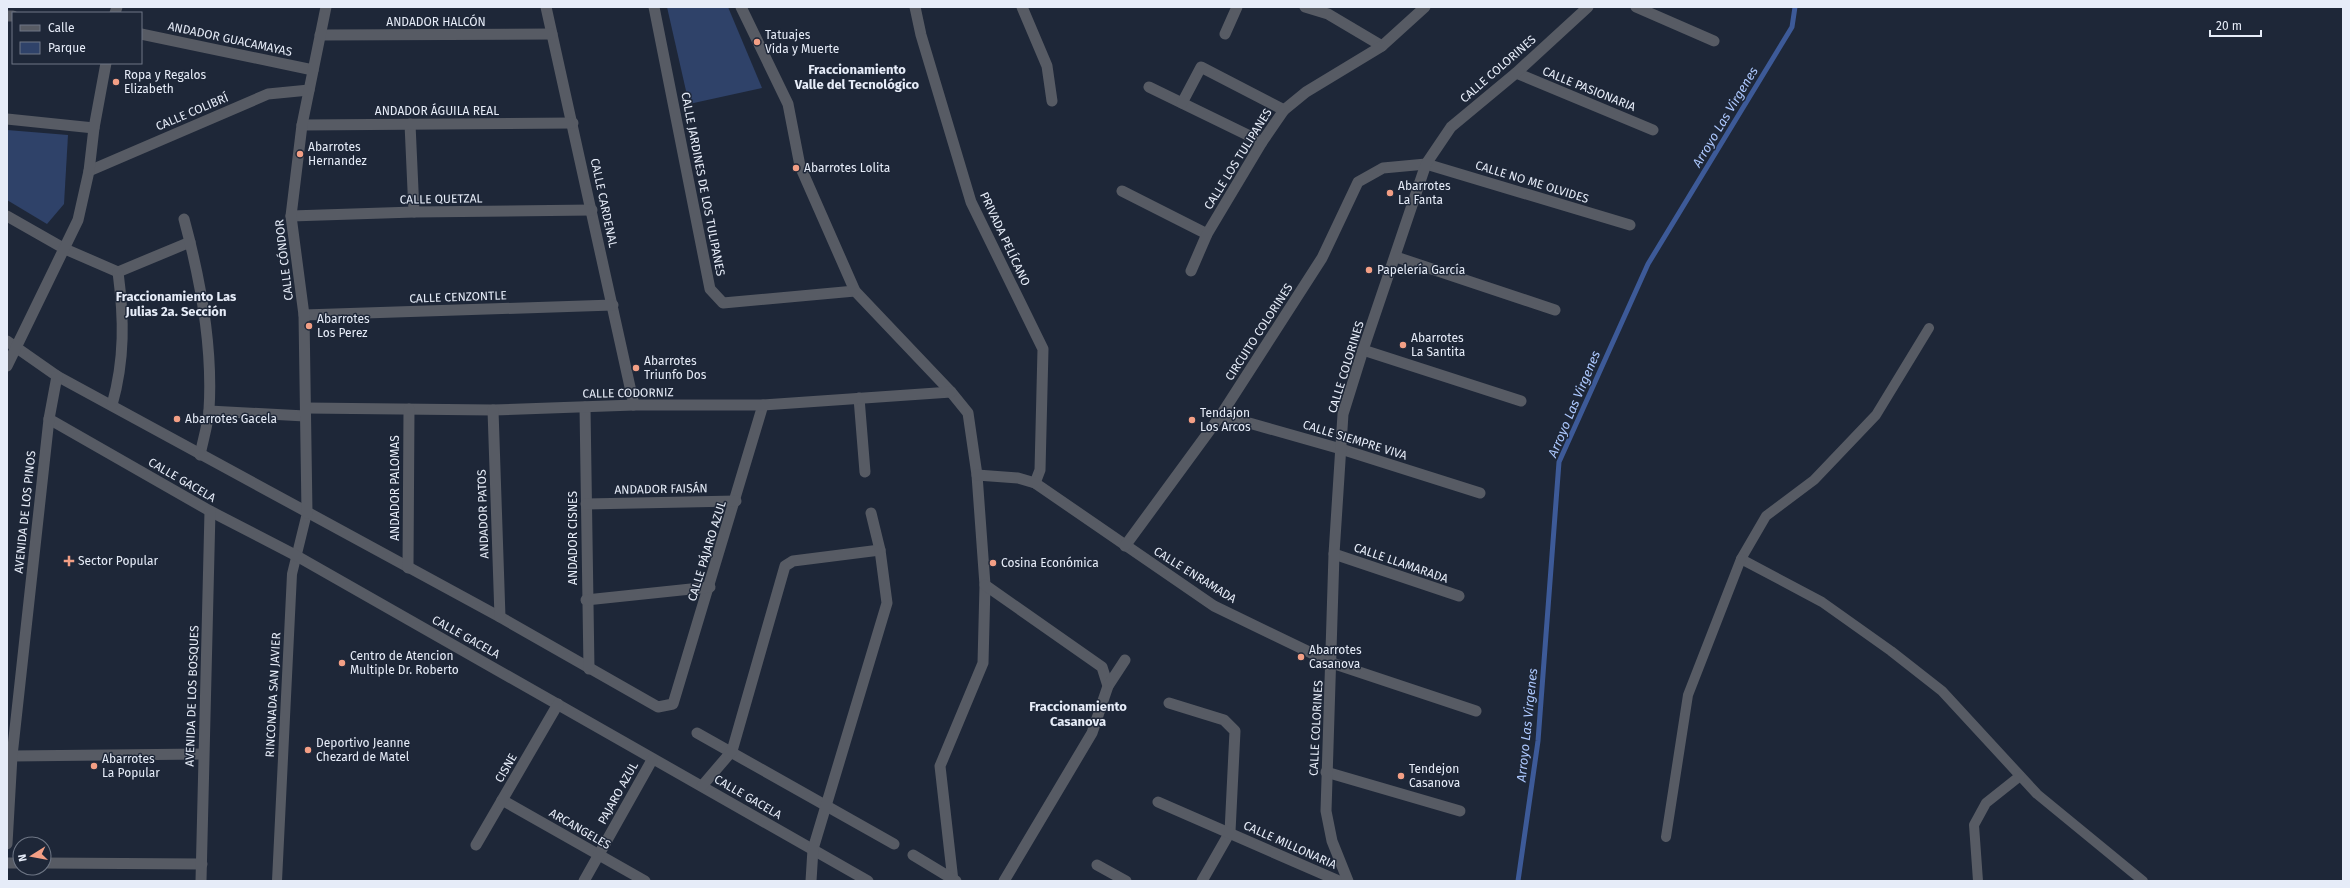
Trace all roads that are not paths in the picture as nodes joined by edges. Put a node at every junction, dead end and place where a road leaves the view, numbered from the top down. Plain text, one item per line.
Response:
1 (326, 7) edge
2 (546, 7) edge
3 (654, 7) edge
4 (742, 7) edge
5 (915, 7) edge
6 (1022, 7) edge
7 (1237, 7) edge
8 (1305, 7) edge
9 (1425, 7) edge
10 (1588, 7) edge
11 (1636, 7) edge
12 (1330, 11) edge
13 (142, 34) edge
14 (552, 34) junction
15 (1225, 34) dead end
16 (320, 35) junction
17 (1714, 41) dead end
18 (1382, 46) junction
19 (106, 64) edge
20 (313, 70) junction
21 (1516, 73) junction
22 (1149, 87) dead end
23 (309, 90) junction
24 (1052, 101) dead end
25 (1182, 103) junction
26 (1284, 110) junction
27 (7, 119) edge
28 (573, 123) junction
29 (410, 124) junction
30 (302, 125) junction
31 (94, 128) junction
32 (1653, 130) dead end
33 (1262, 142) junction
34 (1426, 164) junction
35 (89, 171) junction
36 (1122, 191) dead end
37 (592, 210) junction
38 (414, 212) junction
39 (7, 216) edge
40 (291, 216) junction
41 (184, 219) dead end
42 (1630, 225) dead end
43 (1208, 234) junction
44 (190, 242) junction
45 (65, 249) junction
46 (1396, 257) junction
47 (118, 272) junction
48 (1191, 272) dead end
49 (855, 291) junction
50 (613, 305) junction
51 (1555, 310) dead end
52 (304, 315) junction
53 (1929, 328) dead end
54 (7, 341) edge
55 (18, 348) junction
56 (1363, 350) junction
57 (7, 366) edge
58 (57, 376) junction
59 (951, 392) junction
60 (859, 398) junction
61 (1521, 401) dead end
62 (112, 405) junction
63 (634, 405) junction
64 (763, 405) junction
65 (585, 408) junction
66 (409, 409) junction
67 (493, 410) junction
68 (209, 411) junction
69 (306, 412) junction
70 (1221, 415) junction
71 (48, 419) junction
72 (1341, 449) junction
73 (200, 455) junction
74 (864, 472) dead end
75 (978, 474) junction
76 (1035, 483) junction
77 (1480, 493) dead end
78 (736, 500) junction
79 (586, 504) junction
80 (210, 511) junction
81 (871, 512) dead end
82 (307, 513) junction
83 (1125, 546) junction
84 (880, 550) junction
85 (1334, 554) junction
86 (295, 555) junction
87 (1741, 559) junction
88 (408, 568) junction
89 (985, 585) junction
90 (710, 587) junction
91 (1459, 596) dead end
92 (586, 600) junction
93 (500, 617) junction
94 (1125, 660) dead end
95 (1332, 663) junction
96 (589, 669) junction
97 (1108, 686) junction
98 (1168, 703) dead end
99 (558, 704) junction
100 (1476, 711) dead end
101 (697, 733) dead end
102 (732, 751) junction
103 (203, 754) junction
104 (12, 756) junction
105 (652, 760) junction
106 (1326, 772) junction
107 (2020, 776) junction
108 (702, 786) junction
109 (502, 800) junction
110 (1158, 802) dead end
111 (827, 805) junction
112 (1460, 811) dead end
113 (1230, 832) junction
114 (1666, 837) dead end
115 (7, 844) edge
116 (894, 844) dead end
117 (476, 845) dead end
118 (813, 849) junction
119 (599, 854) junction
120 (913, 855) dead end
121 (52, 863) edge
122 (202, 864) junction
123 (1097, 864) dead end
124 (201, 881) edge
125 (277, 881) edge
126 (584, 881) edge
127 (644, 881) edge
128 (811, 881) edge
129 (868, 881) edge
130 (954, 881) edge
131 (1004, 881) edge
132 (1126, 881) edge
133 (1202, 881) edge
134 (1339, 881) edge
135 (1348, 881) edge
136 (1978, 881) edge
137 (2143, 881) edge

1 - 16 street, CALLE CÓNDOR
2 - 14 street, CALLE CARDENAL
3 - 49 street, CALLE JARDINES DE LOS TULIPANES
4 - 49 street
5 - 76 street, PRIVADA PELÍCANO
6 - 24 street
7 - 15 street
8 - 12 street
9 - 18 street, CALLE LOS TULIPANES
10 - 21 street, CALLE COLORINES
11 - 17 street
12 - 18 street
13 - 20 street, ANDADOR GUACAMAYAS
14 - 16 street, ANDADOR HALCÓN
14 - 28 street, CALLE CARDENAL
16 - 20 street, CALLE CÓNDOR
18 - 26 street, CALLE LOS TULIPANES
19 - 31 street
20 - 23 street, CALLE CÓNDOR
21 - 32 street, CALLE PASIONARIA
21 - 34 street, CALLE COLORINES
22 - 25 street
23 - 30 street, CALLE CÓNDOR
23 - 35 street, CALLE COLIBRÍ
25 - 26 street
25 - 33 street
26 - 33 street, CALLE LOS TULIPANES
27 - 31 street
28 - 29 street, ANDADOR ÁGUILA REAL
28 - 37 street, CALLE CARDENAL
29 - 30 street, ANDADOR ÁGUILA REAL
29 - 38 street
30 - 40 street, CALLE CÓNDOR
31 - 35 street
33 - 43 street, CALLE LOS TULIPANES
34 - 42 street, CALLE NO ME OLVIDES
34 - 46 street, CALLE COLORINES
34 - 70 street, CIRCUITO COLORINES
35 - 45 street
36 - 43 street
37 - 38 street, CALLE QUETZAL
37 - 50 street, CALLE CARDENAL
38 - 40 street, CALLE QUETZAL
39 - 45 street
40 - 52 street, CALLE CÓNDOR
41 - 44 street
43 - 48 street, CALLE LOS TULIPANES
44 - 47 street
44 - 68 street
45 - 47 street
45 - 55 street
46 - 51 street
46 - 56 street, CALLE COLORINES
47 - 62 street
49 - 59 street
50 - 52 street, CALLE CENZONTLE
50 - 63 street, CALLE CARDENAL
52 - 69 street, CALLE CÓNDOR
53 - 87 lane
54 - 55 street
55 - 57 street
55 - 58 street
56 - 61 street
56 - 72 street, CALLE COLORINES
58 - 62 street
58 - 71 street, AVENIDA DE LOS PINOS
59 - 60 street, CALLE CODORNIZ
59 - 75 street
60 - 64 street, CALLE CODORNIZ
60 - 74 street
62 - 73 street
63 - 64 street, CALLE CODORNIZ
63 - 65 street, CALLE CODORNIZ
64 - 78 street, CALLE PÁJARO AZUL
65 - 67 street, CALLE CODORNIZ
65 - 79 street, ANDADOR CISNES
66 - 67 street, CALLE CODORNIZ
66 - 69 street, CALLE CODORNIZ
66 - 88 street, ANDADOR PALOMAS
67 - 93 street, ANDADOR PATOS
68 - 69 street, CALLE CODORNIZ
68 - 73 street
69 - 82 street, CALLE CÓNDOR
70 - 72 street, CALLE SIEMPRE VIVA
70 - 83 street, CIRCUITO COLORINES
71 - 80 street, CALLE GACELA
71 - 104 street, AVENIDA DE LOS PINOS
72 - 77 street, CALLE SIEMPRE VIVA
72 - 85 street, CALLE COLORINES
73 - 82 street
75 - 76 street, CALLE ENRAMADA
75 - 89 street
76 - 83 street, CALLE ENRAMADA
78 - 79 street, ANDADOR FAISÁN
78 - 90 street, CALLE PÁJARO AZUL
79 - 92 street, ANDADOR CISNES
80 - 86 street, CALLE GACELA
80 - 103 street, AVENIDA DE LOS BOSQUES
81 - 84 street
82 - 86 lane, RINCONADA SAN JAVIER
82 - 88 street
83 - 95 street, CALLE ENRAMADA
84 - 102 street
84 - 111 street
85 - 91 street, CALLE LLAMARADA
85 - 95 street, CALLE COLORINES
86 - 99 street, CALLE GACELA
86 - 125 lane, RINCONADA SAN JAVIER
87 - 107 lane
87 - 114 lane
88 - 93 street
89 - 97 street
89 - 130 street
90 - 92 street
90 - 96 street, CALLE PÁJARO AZUL
92 - 96 street, ANDADOR CISNES
93 - 96 street
94 - 97 street
95 - 100 street, CALLE ENRAMADA
95 - 106 street, CALLE COLORINES
97 - 131 street
98 - 113 street
99 - 105 street, CALLE GACELA
99 - 109 street, CISNE
101 - 102 street
102 - 108 street
102 - 111 street
103 - 104 street
103 - 122 street, AVENIDA DE LOS BOSQUES
104 - 115 street, AVENIDA DE LOS PINOS
105 - 108 street, CALLE GACELA
105 - 119 street, PAJARO AZUL
106 - 112 street
106 - 135 street, CALLE COLORINES
107 - 136 lane
107 - 137 lane
108 - 118 street, CALLE GACELA
109 - 117 street, CISNE
109 - 119 street, ARCANGELES
110 - 113 street, CALLE MILLONARIA
111 - 116 street
111 - 118 street
113 - 133 street
113 - 134 street, CALLE MILLONARIA
118 - 128 street
118 - 129 street, CALLE GACELA
119 - 126 street, PAJARO AZUL
119 - 127 street, ARCANGELES
120 - 130 street
121 - 122 street
122 - 124 street, AVENIDA DE LOS BOSQUES
123 - 132 street

